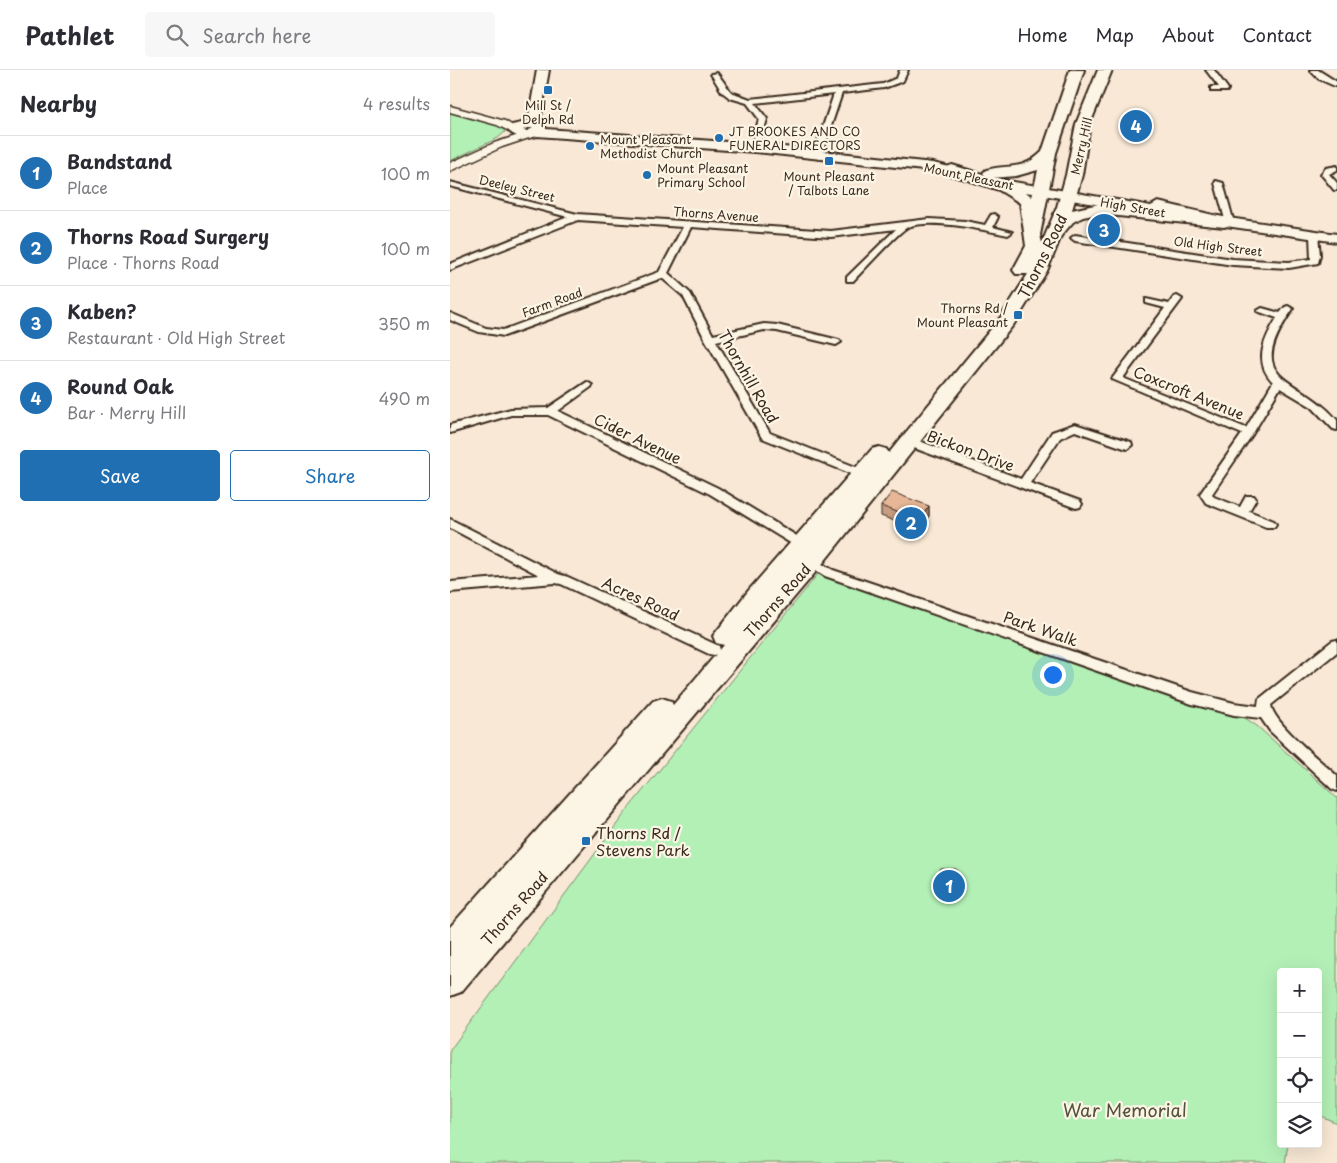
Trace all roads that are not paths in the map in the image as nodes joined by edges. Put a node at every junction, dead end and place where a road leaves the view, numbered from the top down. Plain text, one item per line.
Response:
1 (543, 70) edge
2 (904, 70) edge
3 (1080, 70) edge
4 (1105, 70) edge
5 (1210, 70) edge
6 (1314, 70) edge
7 (716, 74) dead end
8 (1337, 85) edge
9 (1214, 89) dead end
10 (838, 93) junction
11 (750, 101) junction
12 (450, 109) edge
13 (501, 123) joint
14 (527, 127) junction
15 (1083, 127) junction
16 (755, 148) junction
17 (1050, 153) junction
18 (817, 156) junction
19 (450, 167) edge
20 (1337, 168) edge
21 (952, 170) junction
22 (991, 173) junction
23 (1219, 182) dead end
24 (450, 184) edge
25 (1057, 188) junction
26 (1337, 188) edge
27 (1088, 190) junction
28 (994, 216) dead end
29 (577, 217) junction
30 (1227, 222) junction
31 (688, 225) junction
32 (906, 225) junction
33 (988, 228) junction
34 (1008, 232) dead end
35 (1314, 235) junction
36 (1075, 238) dead end
37 (1337, 238) edge
38 (1040, 240) junction
39 (1092, 242) junction
40 (1088, 252) dead end
41 (450, 267) edge
42 (662, 274) junction
43 (850, 279) dead end
44 (1148, 301) dead end
45 (1262, 311) dead end
46 (450, 316) edge
47 (710, 339) junction
48 (836, 342) dead end
49 (1278, 382) junction
50 (587, 385) dead end
51 (550, 412) junction
52 (1337, 427) edge
53 (450, 429) edge
54 (1248, 433) junction
55 (910, 442) junction
56 (1126, 445) dead end
57 (862, 474) junction
58 (1023, 485) junction
59 (1250, 499) dead end
60 (1076, 504) dead end
61 (1242, 513) junction
62 (450, 523) edge
63 (1270, 524) dead end
64 (806, 553) junction
65 (555, 578) junction
66 (450, 587) edge
67 (1337, 646) edge
68 (714, 650) junction
69 (1265, 713) junction
70 (1337, 785) edge
71 (450, 949) edge
72 (450, 981) edge

1 - 14 main road
2 - 10 street
3 - 17 highway, Merry Hill
4 - 15 highway, Merry Hill
5 - 9 street
6 - 8 street
7 - 11 street
10 - 11 street
10 - 18 street
11 - 16 street
12 - 13 street
13 - 14 main road
14 - 16 main road, Mount Pleasant
14 - 19 street
15 - 25 highway, Merry Hill
15 - 27 highway
16 - 18 main road, Mount Pleasant
17 - 22 highway
17 - 25 highway, Merry Hill
18 - 21 main road, Mount Pleasant
20 - 26 street
21 - 22 main road
21 - 25 main road, Mount Pleasant
21 - 38 highway
22 - 25 main road
23 - 30 street
24 - 29 street, Deeley Street
25 - 27 main road, High Street
25 - 30 main road, High Street
25 - 38 highway, Thorns Road
25 - 38 highway, Thorns Road
27 - 30 main road, High Street
28 - 33 street
29 - 31 street, Thorns Avenue
29 - 41 street, Thorns Avenue
30 - 35 main road, High Street
30 - 38 highway
31 - 32 street, Thorns Avenue
31 - 42 street
32 - 33 street, Thorns Avenue
32 - 43 street
33 - 34 street, Thorns Avenue
35 - 37 main road, High Street
35 - 39 street, Old High Street
36 - 39 street, Old High Street
38 - 55 highway, Thorns Road
38 - 57 highway, Thorns Road
39 - 40 street
42 - 46 street, Farm Road
42 - 47 street, Thornhill Road
44 - 54 street, Coxcroft Avenue
45 - 49 street
47 - 48 street
47 - 57 street, Thornhill Road
49 - 52 street
49 - 54 street
50 - 51 street
51 - 53 street, Cider Avenue
51 - 64 street, Cider Avenue
54 - 61 street
55 - 58 street, Bickon Drive
55 - 64 highway, Thorns Road
56 - 58 street, Bickon Drive
57 - 64 highway, Thorns Road
58 - 60 street, Bickon Drive
59 - 61 street
61 - 63 street
62 - 65 street, Acres Road
64 - 68 highway, Thorns Road
64 - 69 street, Park Walk
64 - 72 highway, Thorns Road
65 - 66 street, Acres Road
65 - 68 street, Acres Road
67 - 69 street
68 - 71 highway, Thorns Road
69 - 70 street

